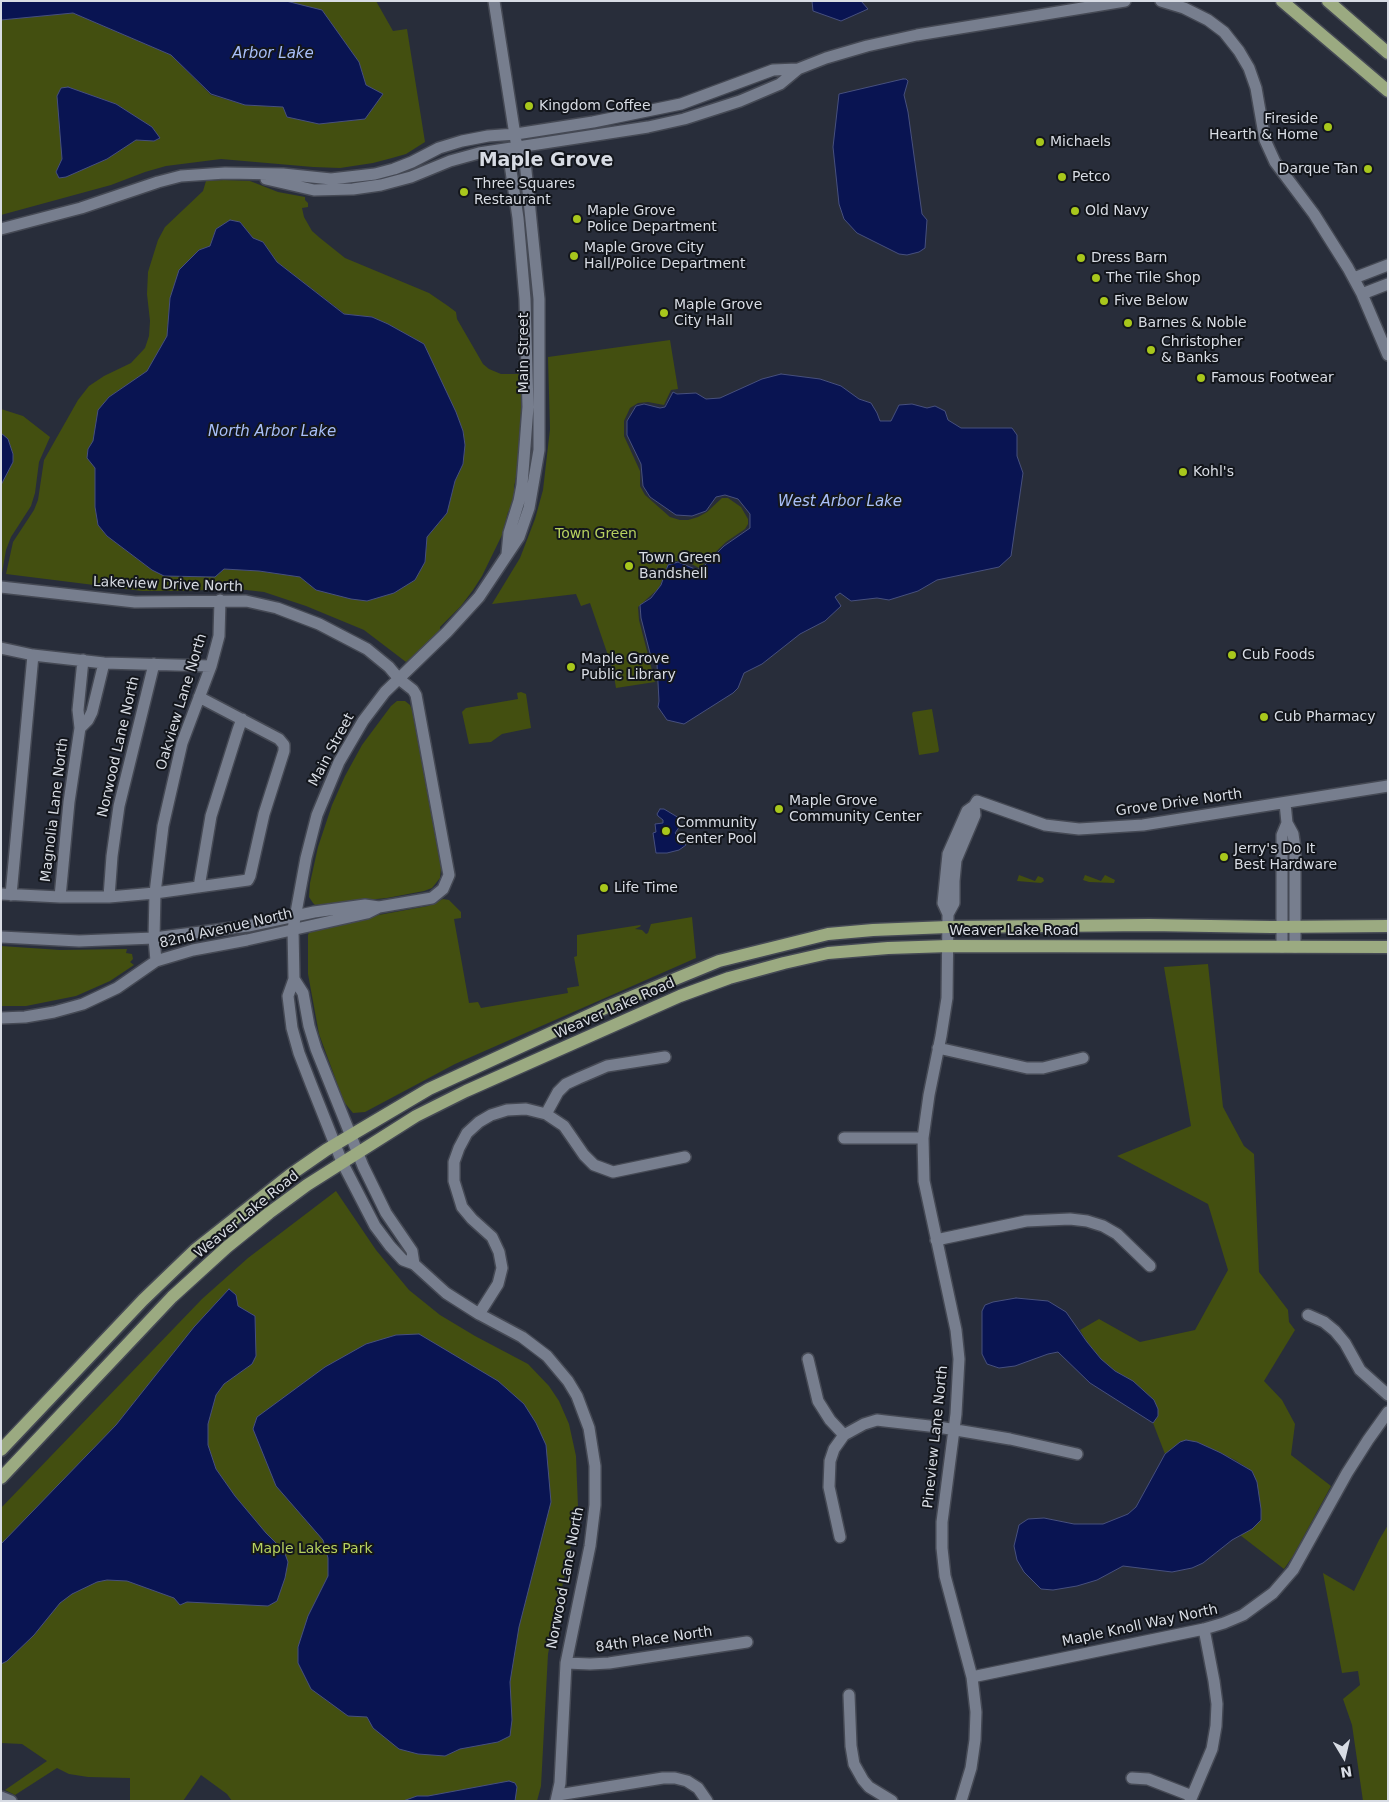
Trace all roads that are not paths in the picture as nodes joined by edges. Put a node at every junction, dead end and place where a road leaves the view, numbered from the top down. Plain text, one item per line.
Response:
1 (494, 1) edge
2 (1125, 1) edge
3 (1161, 1) edge
4 (1282, 1) edge
5 (1328, 1) edge
6 (1083, 4) edge
7 (1388, 53) edge
8 (798, 69) junction
9 (1388, 91) edge
10 (516, 134) junction
11 (517, 148) junction
12 (251, 175) junction
13 (1, 228) edge
14 (1388, 265) edge
15 (1354, 278) junction
16 (1388, 284) edge
17 (1362, 294) junction
18 (1388, 355) edge
19 (1, 587) edge
20 (220, 600) junction
21 (1, 648) edge
22 (33, 655) junction
23 (82, 660) junction
24 (104, 663) junction
25 (154, 664) junction
26 (211, 666) junction
27 (399, 679) junction
28 (199, 697) junction
29 (242, 719) junction
30 (80, 728) junction
31 (1388, 786) edge
32 (1285, 803) junction
33 (975, 804) joint
34 (447, 882) joint
35 (199, 887) junction
36 (6, 894) edge
37 (155, 894) junction
38 (60, 897) junction
39 (110, 897) junction
40 (379, 907) junction
41 (295, 916) junction
42 (948, 920) junction
43 (1288, 926) junction
44 (1388, 926) edge
45 (293, 929) junction
46 (1, 937) edge
47 (154, 938) junction
48 (948, 946) junction
49 (1288, 946) junction
50 (1388, 947) edge
51 (156, 961) junction
52 (294, 979) junction
53 (1, 1018) edge
54 (938, 1048) junction
55 (665, 1057) dead end
56 (1083, 1058) dead end
57 (546, 1114) junction
58 (351, 1134) junction
59 (844, 1138) dead end
60 (923, 1138) junction
61 (335, 1144) junction
62 (358, 1152) junction
63 (685, 1157) dead end
64 (342, 1162) junction
65 (936, 1240) junction
66 (414, 1264) junction
67 (1150, 1266) dead end
68 (480, 1314) junction
69 (1308, 1315) dead end
70 (808, 1359) dead end
71 (1388, 1395) edge
72 (1388, 1412) edge
73 (954, 1430) junction
74 (844, 1435) junction
75 (1, 1450) edge
76 (1077, 1454) dead end
77 (1, 1478) edge
78 (840, 1537) dead end
79 (1204, 1629) junction
80 (747, 1642) dead end
81 (566, 1663) junction
82 (972, 1677) junction
83 (849, 1695) dead end
84 (1132, 1778) dead end
85 (1, 1797) edge
86 (557, 1798) edge
87 (1191, 1799) edge
88 (11, 1801) edge
89 (707, 1801) edge
90 (892, 1801) edge
91 (961, 1801) edge

1 - 10 street, Main Street
2 - 6 street
3 - 15 street
4 - 9 main road
5 - 7 main road
6 - 8 street
8 - 10 street
8 - 11 street
10 - 11 street, Main Street
10 - 12 street
11 - 12 street
11 - 27 street, Main Street
12 - 13 street
14 - 15 street
15 - 17 street
16 - 17 street
17 - 18 street
19 - 20 street, Lakeview Drive North
20 - 26 street, Oakview Lane North
20 - 27 street, Lakeview Drive North
21 - 22 street
22 - 23 street
22 - 36 street
23 - 24 street
23 - 30 street, Magnolia Lane North
24 - 25 street
24 - 30 street, Magnolia Lane North
25 - 26 street
25 - 39 street, Norwood Lane North
26 - 28 street, Oakview Lane North
27 - 34 street, Lakeview Drive North
27 - 41 street, Main Street
28 - 29 street
28 - 37 street, Oakview Lane North
29 - 35 street
29 - 35 street
30 - 38 street, Magnolia Lane North
31 - 32 street, Grove Drive North
32 - 33 street, Grove Drive North
32 - 43 street
33 - 42 street, Pineview Lane North
34 - 40 street, 82nd Avenue North
35 - 37 street
36 - 38 street
37 - 39 street
37 - 47 street, Oakview Lane North
38 - 39 street
40 - 41 street, 82nd Avenue North
40 - 45 street, 82nd Avenue North
41 - 45 street, Main Street
41 - 47 street, 82nd Avenue North
42 - 43 main road, Weaver Lake Road
42 - 48 street, Pineview Lane North
42 - 58 main road, Weaver Lake Road
43 - 44 main road, Weaver Lake Road
43 - 49 street
45 - 51 street, 82nd Avenue North
45 - 52 street, Main Street
46 - 47 street, 82nd Avenue North
47 - 51 street, Oakview Lane North
48 - 49 main road, Weaver Lake Road
48 - 54 street, Pineview Lane North
48 - 62 main road, Weaver Lake Road
49 - 50 main road, Weaver Lake Road
51 - 53 street, 82nd Avenue North
52 - 58 street, Main Street
52 - 61 street, Main Street
54 - 56 street
54 - 60 street, Pineview Lane North
55 - 57 street
57 - 63 street
57 - 68 street
58 - 61 main road, Weaver Lake Road
58 - 62 street, Norwood Lane North
59 - 60 street
60 - 65 street, Pineview Lane North
61 - 64 street, Norwood Lane North
61 - 75 main road, Weaver Lake Road
62 - 64 main road, Weaver Lake Road
62 - 66 street, Norwood Lane North
64 - 66 street, Norwood Lane North
64 - 77 main road, Weaver Lake Road
65 - 67 street
65 - 73 street, Pineview Lane North
66 - 68 street, Norwood Lane North
68 - 81 street, Norwood Lane North
69 - 71 street
70 - 74 street
72 - 79 street, Maple Knoll Way North
73 - 74 street
73 - 76 street
73 - 82 street, Pineview Lane North
74 - 78 street
79 - 82 street, Maple Knoll Way North
79 - 87 street
80 - 81 street, 84th Place North
81 - 86 street, Norwood Lane North
82 - 91 street, Pineview Lane North
83 - 90 street
84 - 87 street
85 - 88 street
86 - 89 street

